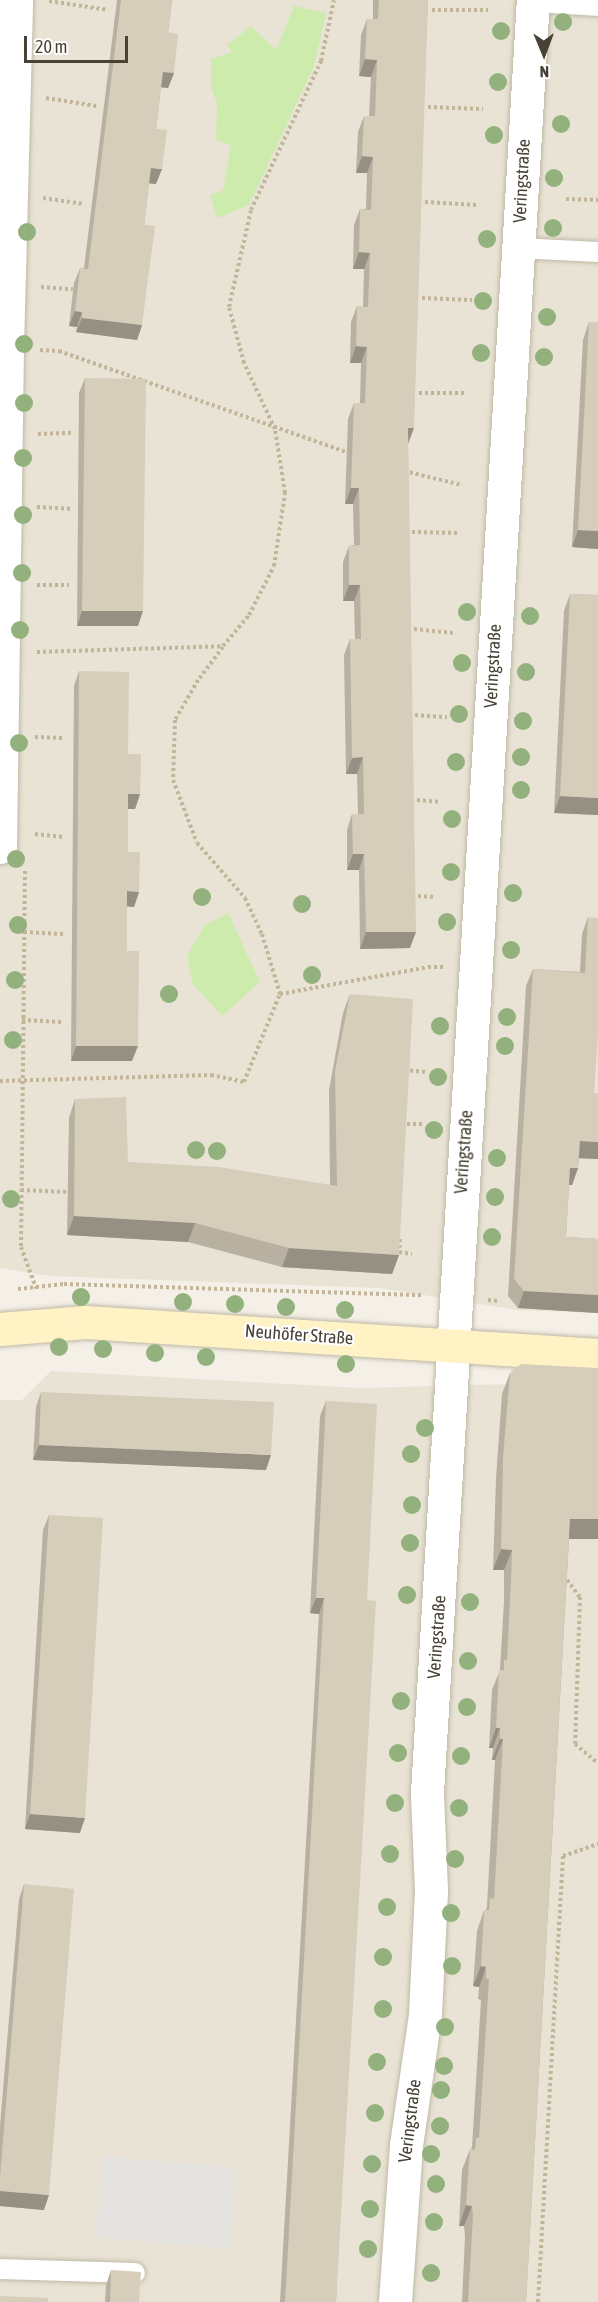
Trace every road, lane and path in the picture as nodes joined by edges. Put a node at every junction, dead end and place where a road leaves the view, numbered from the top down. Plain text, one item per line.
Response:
1 (16, 0) edge
2 (47, 0) edge
3 (334, 0) edge
4 (533, 1) edge
5 (598, 6) edge
6 (108, 10) dead end
7 (432, 10) dead end
8 (488, 10) dead end
9 (43, 98) dead end
10 (96, 106) dead end
11 (428, 107) edge
12 (483, 109) dead end
13 (39, 197) dead end
14 (566, 199) dead end
15 (598, 200) edge
16 (425, 202) edge
17 (84, 204) dead end
18 (477, 205) dead end
19 (518, 248) junction
20 (598, 252) edge
21 (36, 286) dead end
22 (73, 290) dead end
23 (422, 298) dead end
24 (472, 300) dead end
25 (7, 348) junction
26 (419, 393) dead end
27 (466, 393) dead end
28 (275, 429) junction
29 (71, 433) dead end
30 (32, 434) dead end
31 (352, 454) edge
32 (396, 468) edge
33 (462, 485) dead end
34 (31, 507) dead end
35 (70, 509) dead end
36 (412, 532) edge
37 (459, 533) dead end
38 (30, 584) dead end
39 (69, 585) dead end
40 (414, 629) edge
41 (453, 633) dead end
42 (223, 646) junction
43 (4, 654) junction
44 (415, 715) edge
45 (447, 717) dead end
46 (27, 736) dead end
47 (64, 738) dead end
48 (417, 800) dead end
49 (441, 802) dead end
50 (64, 837) dead end
51 (13, 840) edge
52 (418, 896) edge
53 (434, 897) dead end
54 (24, 932) dead end
55 (63, 934) dead end
56 (475, 966) junction
57 (280, 994) junction
58 (22, 1020) dead end
59 (62, 1022) dead end
60 (404, 1070) edge
61 (425, 1072) dead end
62 (0, 1081) edge
63 (400, 1124) edge
64 (423, 1124) dead end
65 (21, 1190) dead end
66 (68, 1192) dead end
67 (393, 1236) edge
68 (412, 1254) dead end
69 (18, 1289) dead end
70 (428, 1295) dead end
71 (0, 1329) edge
72 (452, 1347) junction
73 (598, 1355) edge
74 (567, 1580) edge
75 (598, 1763) edge
76 (598, 1844) edge
77 (0, 2269) edge
78 (137, 2273) edge
79 (395, 2302) edge
80 (538, 2302) edge

1 - 25 street
2 - 6 path
3 - 28 path
4 - 5 lane
4 - 19 street, Veringstraße
7 - 8 path
9 - 10 path
11 - 12 path
13 - 17 path
14 - 15 path
16 - 18 path
19 - 20 lane
19 - 56 street, Veringstraße
21 - 22 path
23 - 24 path
25 - 28 path
25 - 43 street
26 - 27 path
28 - 31 path
28 - 42 path
29 - 30 path
32 - 33 path
34 - 35 path
36 - 37 path
38 - 39 path
40 - 41 path
42 - 43 path
42 - 57 path
43 - 51 street
44 - 45 path
46 - 47 path
48 - 49 path
50 - 51 path
52 - 53 path
54 - 55 path
56 - 57 path
56 - 72 street, Veringstraße
57 - 62 path
58 - 59 path
60 - 61 path
63 - 64 path
65 - 66 path
67 - 68 path
69 - 70 path
71 - 72 street, Neuhöfer Straße
72 - 73 street, Neuhöfer Straße
72 - 79 street, Veringstraße
74 - 75 path
76 - 80 path
77 - 78 lane

